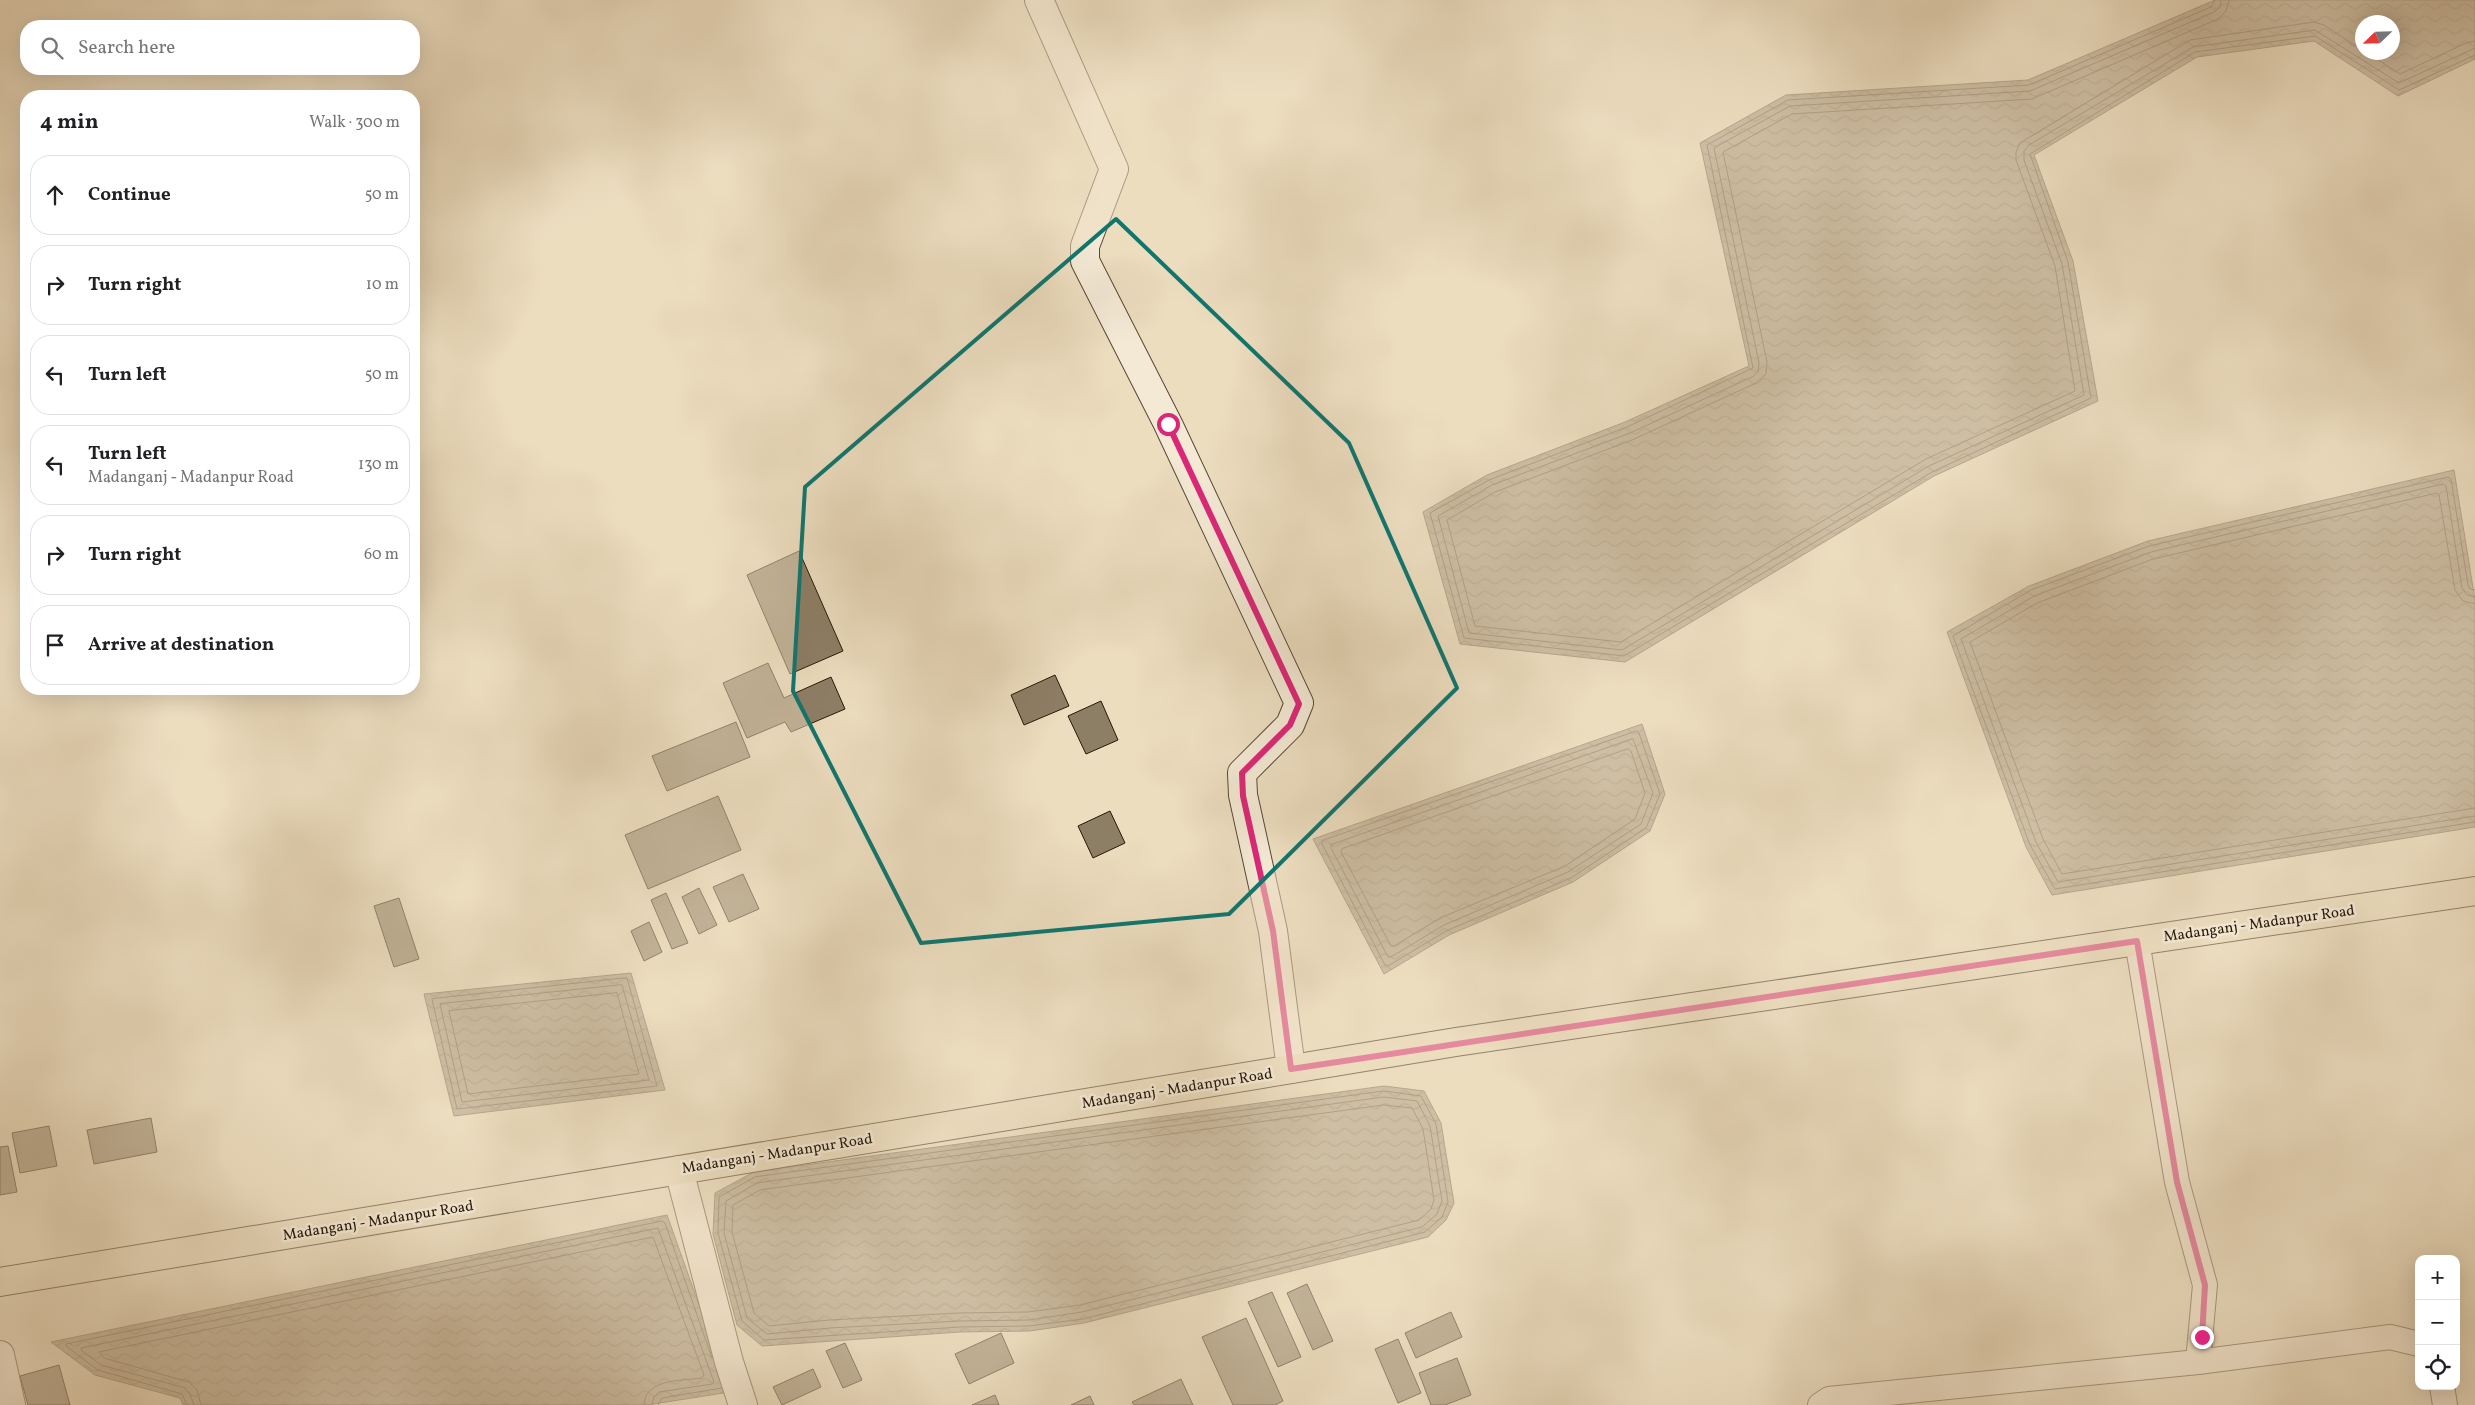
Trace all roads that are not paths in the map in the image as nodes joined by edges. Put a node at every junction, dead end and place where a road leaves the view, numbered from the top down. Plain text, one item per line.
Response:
1 (1039, 0) edge
2 (2475, 891) edge
3 (2137, 941) junction
4 (1291, 1069) junction
5 (680, 1170) junction
6 (0, 1282) edge
7 (2415, 1343) edge
8 (0, 1355) edge
9 (2198, 1362) junction
10 (2443, 1390) edge
11 (11, 1405) edge
12 (743, 1405) edge
13 (1820, 1405) edge
14 (2445, 1405) edge

1 - 4 street
2 - 3 main road, Madanganj - Madanpur Road
3 - 4 main road, Madanganj - Madanpur Road
3 - 9 lane
4 - 5 main road, Madanganj - Madanpur Road
5 - 6 main road, Madanganj - Madanpur Road
5 - 12 street
7 - 9 lane
8 - 11 street
9 - 13 lane
10 - 14 lane

